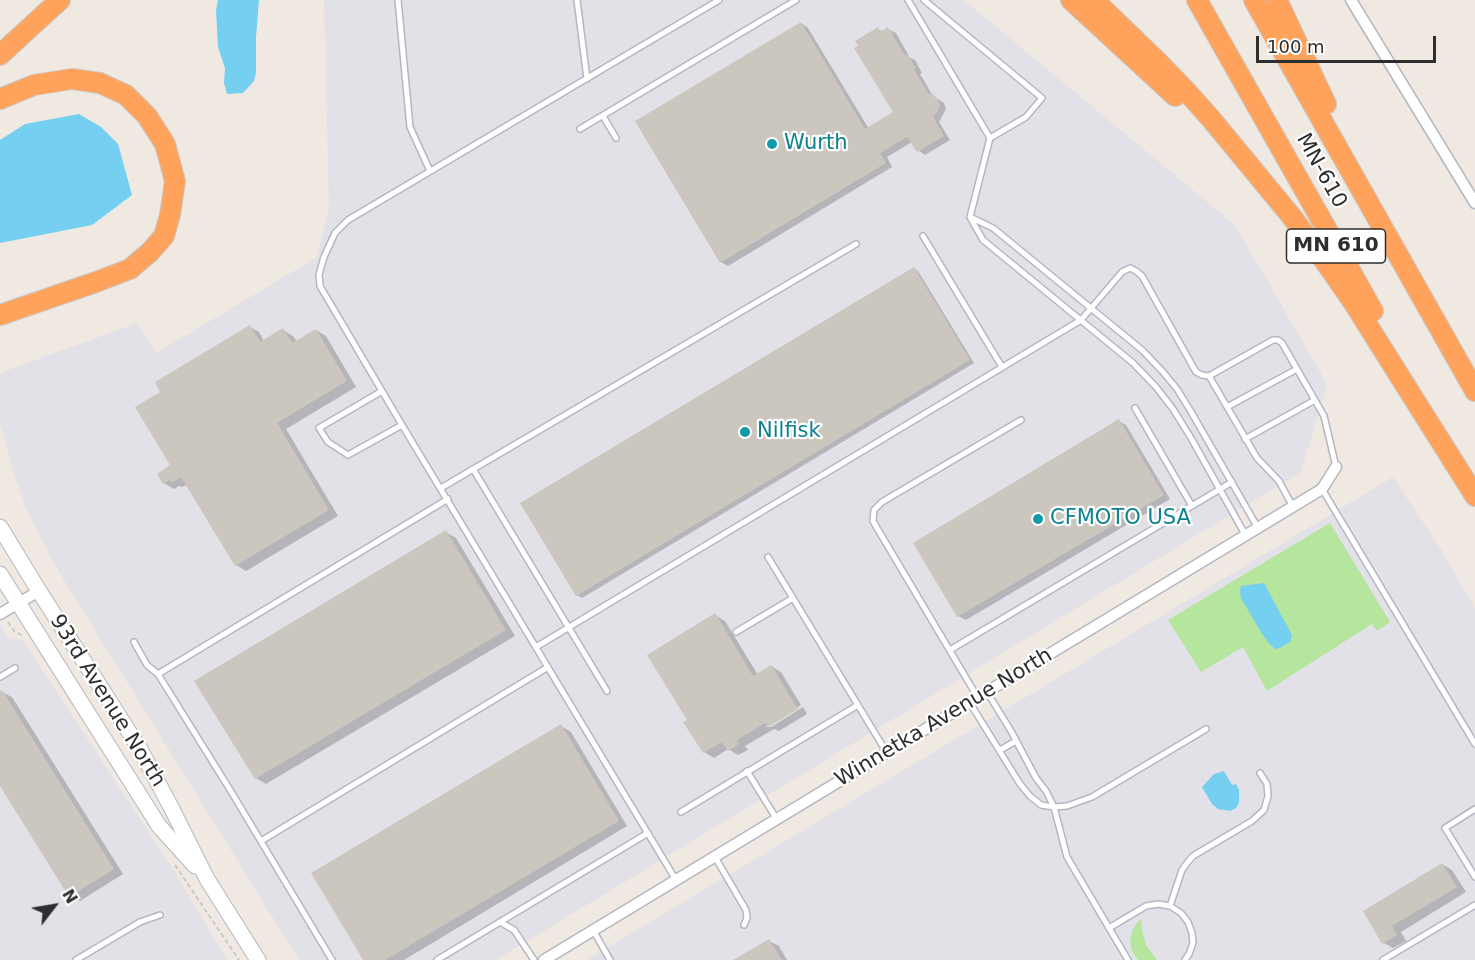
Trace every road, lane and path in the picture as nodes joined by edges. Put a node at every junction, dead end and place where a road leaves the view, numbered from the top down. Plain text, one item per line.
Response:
1 (60, 0) edge
2 (398, 0) edge
3 (577, 0) edge
4 (719, 0) edge
5 (796, 0) edge
6 (908, 0) edge
7 (924, 0) edge
8 (1071, 0) edge
9 (1094, 0) edge
10 (1197, 0) edge
11 (1254, 0) edge
12 (1277, 0) edge
13 (1351, 0) edge
14 (0, 55) edge
15 (587, 78) junction
16 (0, 99) edge
17 (603, 116) junction
18 (580, 129) dead end
19 (616, 138) dead end
20 (990, 138) junction
21 (430, 171) junction
22 (1272, 193) junction
23 (1475, 203) edge
24 (970, 217) junction
25 (923, 236) dead end
26 (856, 244) dead end
27 (1397, 253) junction
28 (1091, 308) junction
29 (0, 315) edge
30 (1081, 320) junction
31 (1002, 367) junction
32 (1297, 369) junction
33 (1209, 376) junction
34 (382, 391) junction
35 (1475, 391) edge
36 (1315, 400) junction
37 (1227, 407) junction
38 (1135, 408) dead end
39 (1021, 420) dead end
40 (402, 425) junction
41 (1245, 439) junction
42 (1336, 467) joint
43 (473, 469) junction
44 (1232, 482) junction
45 (441, 488) junction
46 (1220, 489) junction
47 (1322, 489) junction
48 (1475, 491) edge
49 (1475, 496) edge
50 (448, 499) junction
51 (1192, 506) junction
52 (1293, 507) junction
53 (0, 526) edge
54 (1258, 528) junction
55 (1245, 536) junction
56 (768, 557) dead end
57 (0, 574) edge
58 (39, 591) junction
59 (793, 598) junction
60 (18, 604) junction
61 (0, 614) edge
62 (568, 628) junction
63 (736, 632) dead end
64 (134, 642) dead end
65 (536, 647) junction
66 (950, 650) junction
67 (548, 667) junction
68 (15, 668) dead end
69 (158, 674) junction
70 (0, 677) edge
71 (607, 691) dead end
72 (978, 697) junction
73 (858, 705) junction
74 (1206, 729) dead end
75 (1016, 741) junction
76 (1475, 744) edge
77 (1000, 750) junction
78 (887, 753) junction
79 (747, 771) junction
80 (1260, 773) dead end
81 (1054, 807) junction
82 (1475, 809) edge
83 (681, 812) dead end
84 (777, 819) junction
85 (648, 833) junction
86 (261, 841) junction
87 (715, 857) junction
88 (1475, 877) edge
89 (207, 879) junction
90 (676, 880) junction
91 (1475, 905) edge
92 (1170, 906) junction
93 (160, 915) dead end
94 (500, 922) junction
95 (744, 925) dead end
96 (1109, 928) junction
97 (593, 930) junction
98 (562, 955) edge
99 (76, 960) edge
100 (258, 960) edge
101 (332, 960) edge
102 (437, 960) edge
103 (534, 960) edge
104 (544, 960) edge
105 (610, 960) edge
106 (1128, 960) edge
107 (1185, 960) edge
108 (1383, 960) edge

1 - 14 highway
2 - 21 lane
3 - 15 lane
4 - 15 lane
5 - 17 lane
6 - 20 lane
7 - 20 lane
8 - 22 highway
9 - 22 highway
10 - 48 highway, MN-610 / MN 610
11 - 27 highway, MN-610 / MN 610
12 - 27 highway
13 - 23 street
15 - 21 lane
16 - 29 highway
17 - 18 lane
17 - 19 lane
20 - 24 lane
21 - 34 lane
22 - 49 highway
24 - 28 lane
24 - 30 lane
25 - 31 lane
26 - 43 lane
27 - 35 highway, MN-610 / MN 610
28 - 30 lane
28 - 33 lane
28 - 44 lane
30 - 31 lane
30 - 46 lane
31 - 62 lane
32 - 33 lane
32 - 36 lane
32 - 37 lane
33 - 37 lane
34 - 40 lane
34 - 40 lane
36 - 41 lane
36 - 42 lane
37 - 41 lane
38 - 51 lane
39 - 66 lane
40 - 45 lane
41 - 52 lane
42 - 47 street, Winnetka Avenue North
43 - 45 lane
43 - 62 lane
44 - 46 lane
44 - 54 lane
45 - 50 lane
46 - 51 lane
46 - 55 lane
47 - 52 street, Winnetka Avenue North
47 - 76 lane
50 - 65 lane
50 - 69 lane
51 - 66 lane
52 - 54 street, Winnetka Avenue North
53 - 58 street, 93rd Avenue North
54 - 55 street, Winnetka Avenue North
55 - 72 street, Winnetka Avenue North
56 - 59 lane
57 - 60 street, 93rd Avenue North
58 - 60 street
58 - 89 street, 93rd Avenue North
59 - 63 lane
59 - 73 lane
60 - 61 street
60 - 89 street, 93rd Avenue North
62 - 65 lane
62 - 71 lane
64 - 69 lane
65 - 67 lane
66 - 72 lane
67 - 85 lane
67 - 86 lane
68 - 70 lane
69 - 86 lane
72 - 75 lane
72 - 77 lane
72 - 78 street, Winnetka Avenue North
73 - 78 lane
73 - 79 lane
74 - 81 lane
75 - 77 lane
75 - 81 lane
77 - 81 lane
78 - 84 street, Winnetka Avenue North
79 - 83 lane
79 - 84 lane
80 - 92 lane
81 - 96 lane
82 - 88 lane
84 - 87 street, Winnetka Avenue North
85 - 90 lane
85 - 94 lane
86 - 101 lane
87 - 90 street, Winnetka Avenue North
87 - 95 lane
89 - 100 street, 93rd Avenue North
90 - 97 street, Winnetka Avenue North
91 - 108 lane
92 - 96 lane
92 - 107 lane
93 - 99 lane
94 - 102 lane
94 - 103 lane
96 - 106 lane
97 - 98 street, Winnetka Avenue North
97 - 105 lane
98 - 104 street, Winnetka Avenue North

